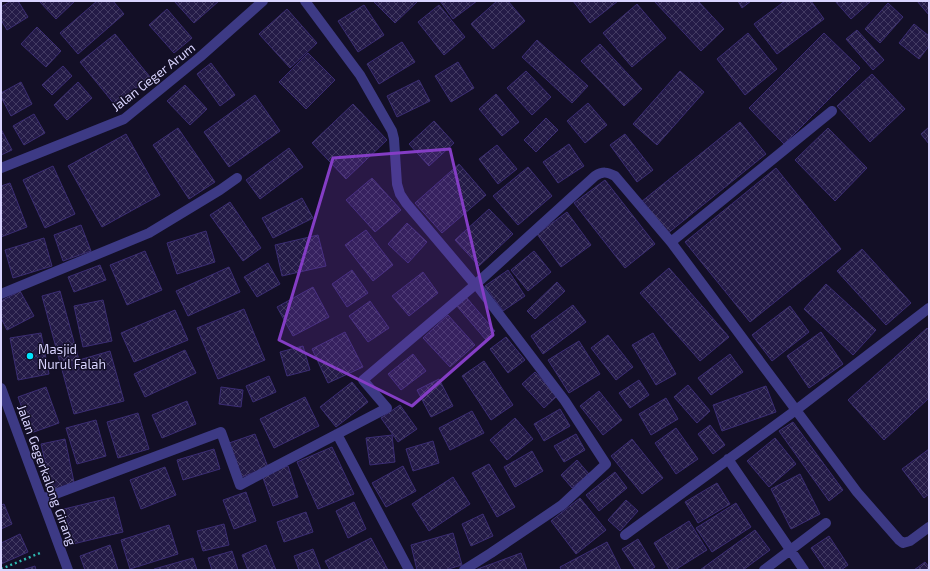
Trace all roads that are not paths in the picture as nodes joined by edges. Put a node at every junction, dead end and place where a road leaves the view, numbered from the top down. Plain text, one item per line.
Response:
1 (263, 1) edge
2 (304, 1) edge
3 (832, 111) dead end
4 (1, 168) edge
5 (238, 178) dead end
6 (671, 242) junction
7 (476, 284) junction
8 (1, 294) edge
9 (929, 308) edge
10 (1, 388) edge
11 (796, 410) junction
12 (337, 434) junction
13 (728, 459) junction
14 (42, 499) junction
15 (826, 523) dead end
16 (929, 527) edge
17 (625, 534) dead end
18 (791, 550) junction
19 (68, 570) edge
20 (409, 570) edge
21 (464, 570) edge
22 (764, 570) edge
23 (804, 570) edge

1 - 4 street, Jalan Geger Arum
2 - 7 street
3 - 6 street
5 - 8 street
6 - 7 street
6 - 11 street
7 - 12 street
7 - 21 street
9 - 11 street
10 - 14 street, Jalan Gegerkalong Girang
11 - 13 street
11 - 16 street
12 - 14 street
12 - 20 street
13 - 17 street
13 - 18 street
14 - 19 street, Jalan Gegerkalong Girang
15 - 18 street
18 - 22 street
18 - 23 street

